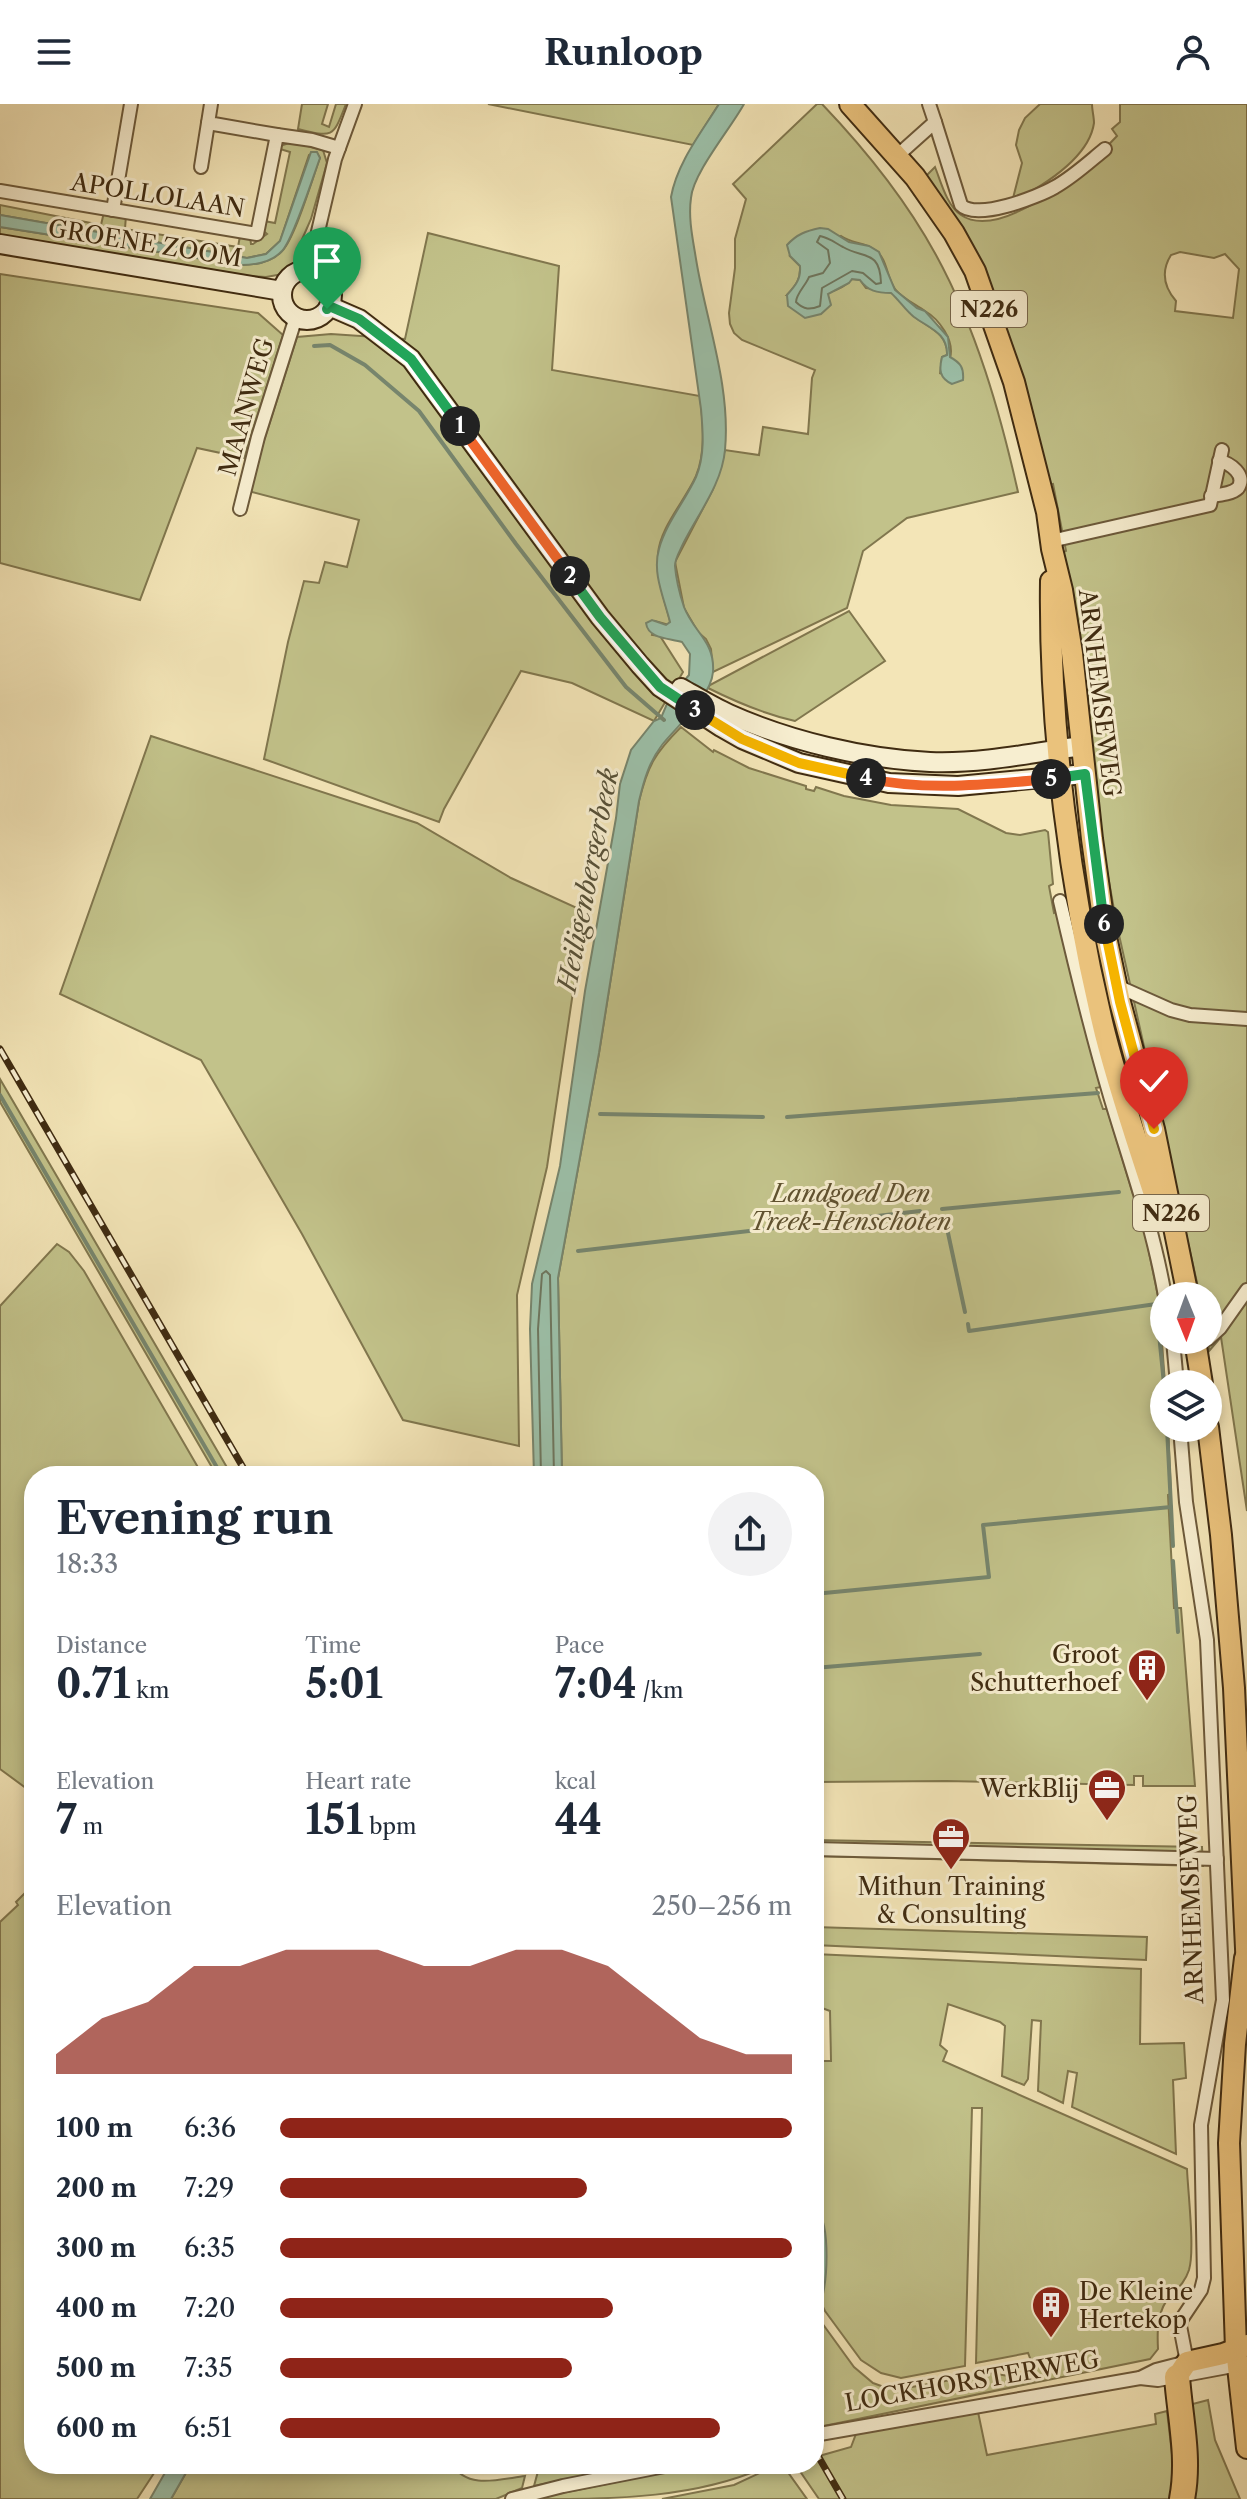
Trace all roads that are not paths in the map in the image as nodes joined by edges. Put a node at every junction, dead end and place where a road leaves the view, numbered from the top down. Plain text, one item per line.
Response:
1 (131, 104) edge
2 (211, 104) edge
3 (355, 104) edge
4 (850, 104) edge
5 (929, 104) edge
6 (935, 122) junction
7 (208, 123) junction
8 (277, 135) junction
9 (339, 148) junction
10 (1105, 149) dead end
11 (897, 156) junction
12 (201, 167) dead end
13 (0, 191) edge
14 (113, 210) junction
15 (0, 244) edge
16 (309, 270) junction
17 (282, 291) junction
18 (329, 306) junction
19 (296, 317) junction
20 (1211, 496) junction
21 (240, 509) dead end
22 (1051, 545) junction
23 (725, 721) junction
24 (1082, 746) junction
25 (1060, 749) junction
26 (1085, 774) junction
27 (1062, 778) junction
28 (1060, 901) dead end
29 (1117, 986) junction
30 (1247, 1019) edge
31 (1162, 1282) edge
32 (1183, 1282) edge
33 (1185, 1282) edge
34 (1247, 1290) edge
35 (1222, 1325) edge
36 (1181, 1442) edge
37 (1210, 1442) edge
38 (824, 1849) edge
39 (1217, 1859) junction
40 (1246, 1962) edge
41 (1240, 2353) edge
42 (1188, 2370) junction
43 (824, 2433) edge
44 (1247, 2448) edge
45 (624, 2474) edge
46 (512, 2499) edge
47 (1182, 2499) edge

1 - 14 street
2 - 7 street, APOLLOLAAN
3 - 9 street
4 - 11 main road, ARNHEMSEWEG / N226
5 - 6 street
6 - 10 street
6 - 11 street
7 - 8 street
7 - 12 street, APOLLOLAAN
8 - 9 street
8 - 14 street, APOLLOLAAN
9 - 16 street
11 - 22 main road, ARNHEMSEWEG / N226
13 - 14 street, APOLLOLAAN
15 - 17 main road, GROENE ZOOM
16 - 17 main road
16 - 18 main road
17 - 19 main road
18 - 19 main road
18 - 23 main road
19 - 21 street, MAANWEG
20 - 20 street
20 - 22 street
22 - 24 main road, ARNHEMSEWEG / N226
22 - 25 main road, ARNHEMSEWEG / N226
23 - 25 main road
23 - 27 main road
24 - 25 main road
24 - 26 main road, ARNHEMSEWEG / N226
25 - 27 main road, ARNHEMSEWEG / N226
26 - 27 main road
26 - 29 main road, ARNHEMSEWEG / N226
27 - 32 main road, ARNHEMSEWEG / N226
28 - 31 street
29 - 30 street
29 - 33 main road, ARNHEMSEWEG / N226
34 - 35 street
36 - 39 street, ARNHEMSEWEG
37 - 40 main road, ARNHEMSEWEG
38 - 39 street
39 - 42 street, ARNHEMSEWEG
40 - 41 main road, ARNHEMSEWEG
41 - 42 main road, LOCKHORSTERWEG
41 - 44 main road, ARNHEMSEWEG
42 - 43 street, LOCKHORSTERWEG
42 - 47 highway
45 - 46 street

